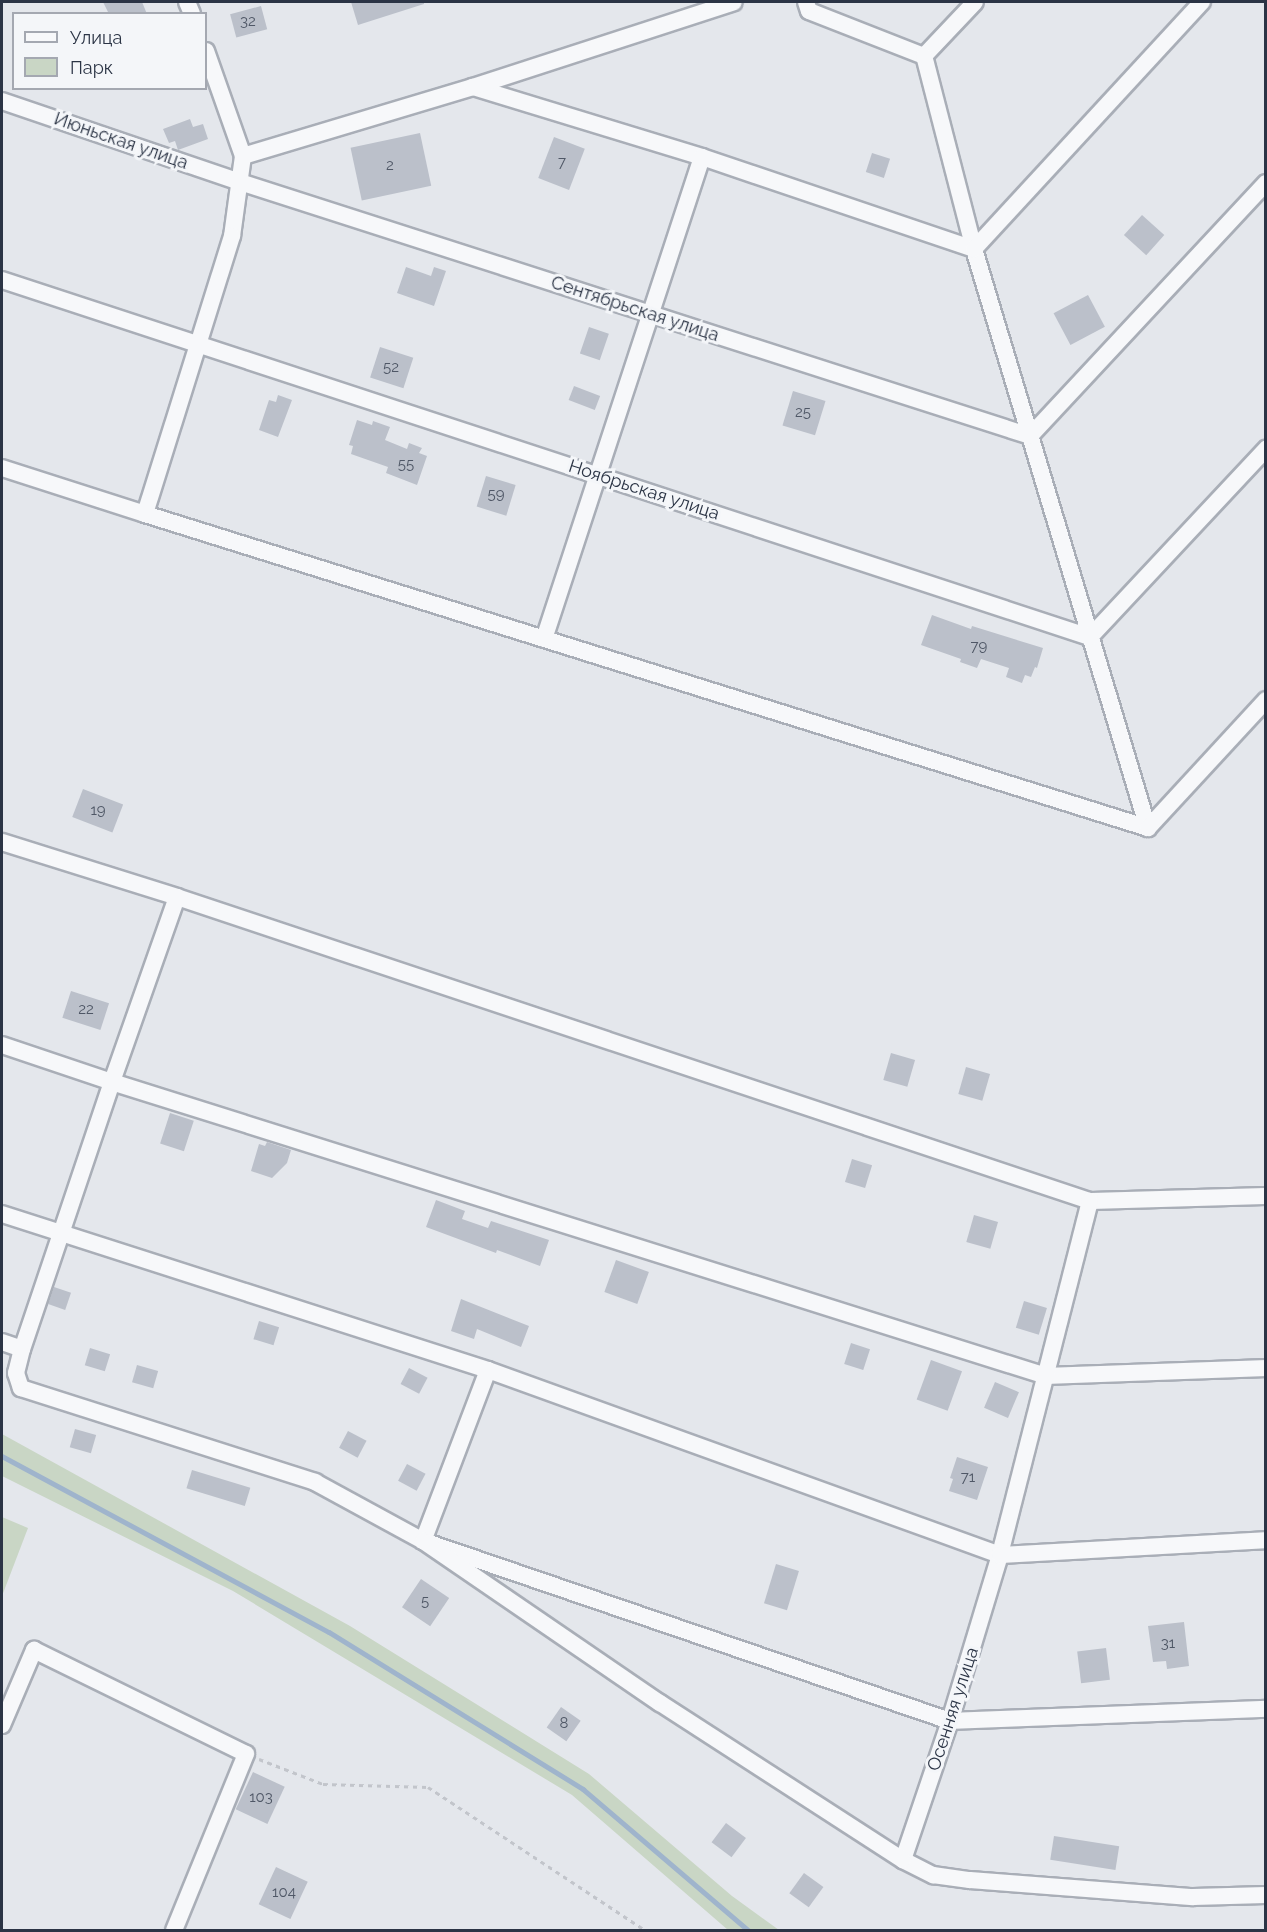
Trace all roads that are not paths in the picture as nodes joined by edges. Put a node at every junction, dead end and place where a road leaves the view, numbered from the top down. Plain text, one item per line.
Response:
1 (734, 2) edge
2 (806, 2) edge
3 (975, 2) edge
4 (1202, 2) edge
5 (207, 54) edge
6 (924, 56) junction
7 (473, 87) junction
8 (2, 101) edge
9 (243, 156) junction
10 (702, 157) junction
11 (240, 182) junction
12 (1266, 183) edge
13 (974, 249) junction
14 (2, 280) edge
15 (651, 314) junction
16 (199, 343) junction
17 (1030, 436) junction
18 (1266, 448) edge
19 (2, 468) edge
20 (598, 475) junction
21 (145, 514) junction
22 (1090, 637) junction
23 (544, 639) junction
24 (1266, 700) edge
25 (1148, 828) junction
26 (2, 843) edge
27 (177, 897) junction
28 (2, 1045) edge
29 (112, 1082) junction
30 (1266, 1196) edge
31 (1090, 1201) junction
32 (2, 1214) edge
33 (61, 1234) junction
34 (2, 1342) edge
35 (22, 1349) junction
36 (1266, 1368) edge
37 (488, 1370) junction
38 (1047, 1376) junction
39 (423, 1540) junction
40 (1266, 1540) edge
41 (1000, 1555) junction
42 (1266, 1709) edge
43 (950, 1722) junction
44 (2, 1725) edge
45 (903, 1860) junction
46 (1266, 1895) edge
47 (174, 1930) edge

1 - 7 street
2 - 6 street
3 - 6 street
4 - 13 street
5 - 9 street
6 - 13 street
7 - 9 street
7 - 10 street
8 - 11 street, Июньская улица
9 - 11 street
10 - 13 street
10 - 15 street
11 - 15 street, Сентябрьская улица
11 - 16 street
12 - 17 street
13 - 17 street
14 - 16 street, Ноябрьская улица
15 - 17 street, Сентябрьская улица
15 - 20 street
16 - 20 street, Ноябрьская улица
16 - 21 street
17 - 22 street
18 - 22 street
19 - 21 street
20 - 22 street, Ноябрьская улица
20 - 23 street
21 - 23 street
22 - 25 street
23 - 25 street
24 - 25 street
26 - 27 street
27 - 29 street
27 - 31 street
28 - 29 street
29 - 33 street
29 - 38 street
30 - 31 street
31 - 38 street, Осенняя улица
32 - 33 street
33 - 35 street
33 - 37 street
34 - 35 street
35 - 39 street
36 - 38 street
37 - 39 street
37 - 41 street
38 - 41 street, Осенняя улица
39 - 43 street
39 - 45 street
40 - 41 street
41 - 43 street, Осенняя улица
42 - 43 street
43 - 45 street, Осенняя улица
44 - 47 street
45 - 46 street

